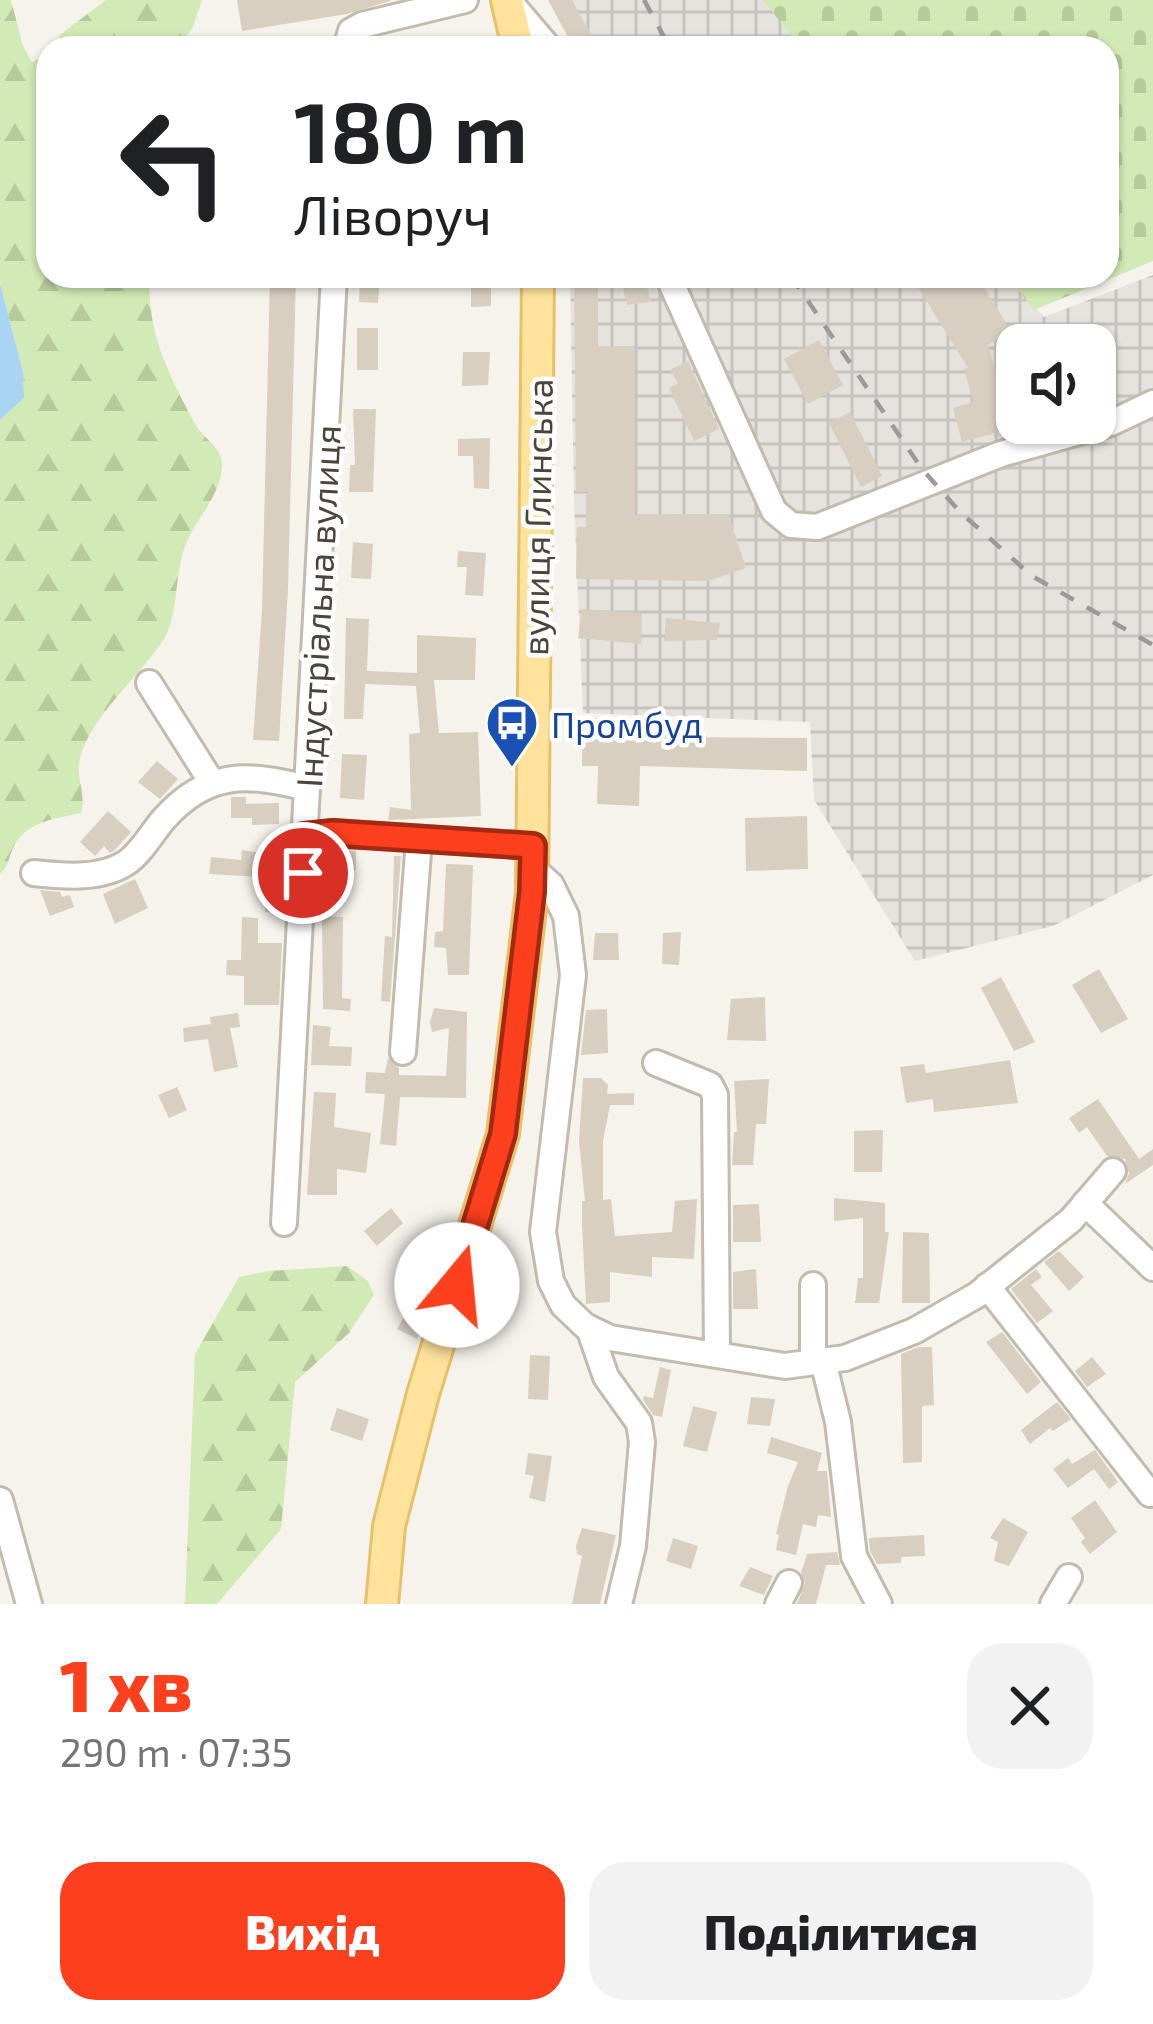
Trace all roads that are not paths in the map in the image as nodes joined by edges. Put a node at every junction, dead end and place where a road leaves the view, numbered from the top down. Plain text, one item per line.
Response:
1 (465, 0) edge
2 (508, 0) edge
3 (350, 36) edge
4 (516, 36) edge
5 (539, 36) edge
6 (333, 288) edge
7 (538, 288) edge
8 (673, 288) edge
9 (1153, 403) edge
10 (149, 683) dead end
11 (211, 781) junction
12 (307, 791) junction
13 (343, 834) junction
14 (304, 836) junction
15 (419, 839) junction
16 (533, 857) junction
17 (34, 873) dead end
18 (403, 1052) dead end
19 (656, 1063) dead end
20 (1112, 1171) dead end
21 (1085, 1203) junction
22 (284, 1223) dead end
23 (1153, 1268) edge
24 (813, 1285) dead end
25 (988, 1286) junction
26 (589, 1328) junction
27 (717, 1354) junction
28 (818, 1361) junction
29 (1150, 1494) dead end
30 (0, 1501) edge
31 (1069, 1577) dead end
32 (29, 1604) edge
33 (382, 1604) edge
34 (619, 1604) edge
35 (879, 1604) edge
36 (1053, 1604) edge

1 - 3 street
2 - 4 main road
2 - 5 street
6 - 12 street, Індустріальна вулиця
7 - 16 main road, вулиця Глинська
8 - 9 street
10 - 11 street
11 - 12 street
11 - 17 street
12 - 13 street
12 - 14 street, Індустріальна вулиця
13 - 14 street
13 - 15 street
14 - 22 street, Індустріальна вулиця
15 - 16 street
15 - 18 street
16 - 26 street
16 - 33 main road, вулиця Глинська
19 - 27 street
20 - 21 street
21 - 23 street
21 - 25 street
24 - 28 street
25 - 28 street
25 - 29 street
26 - 27 street
26 - 34 street
27 - 28 street
28 - 35 street
30 - 32 street
31 - 36 street

